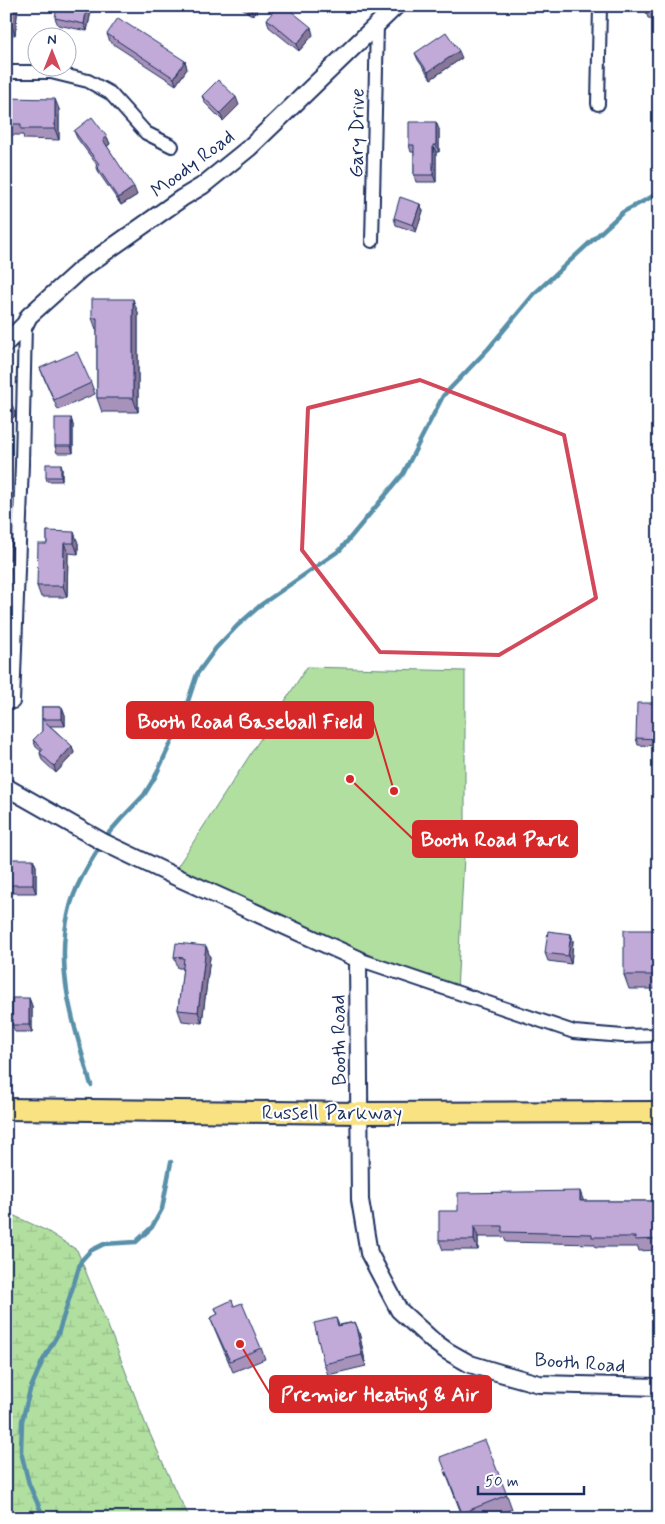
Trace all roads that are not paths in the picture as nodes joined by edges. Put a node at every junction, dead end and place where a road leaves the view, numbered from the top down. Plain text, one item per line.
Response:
1 (396, 6) edge
2 (600, 6) edge
3 (377, 25) junction
4 (6, 72) edge
5 (598, 104) dead end
6 (172, 146) dead end
7 (372, 241) dead end
8 (25, 324) junction
9 (6, 343) edge
10 (13, 702) dead end
11 (6, 787) edge
12 (358, 960) junction
13 (659, 1035) edge
14 (6, 1109) edge
15 (659, 1112) edge
16 (360, 1113) junction
17 (659, 1387) edge

1 - 3 street, Moody Road
2 - 5 street
3 - 7 street, Gary Drive
3 - 8 street, Moody Road
4 - 6 street
8 - 9 street, Moody Road
8 - 10 street
11 - 12 street
12 - 13 street
12 - 16 street, Booth Road
14 - 16 main road, Russell Parkway
15 - 16 main road, Russell Parkway
16 - 17 street, Booth Road

